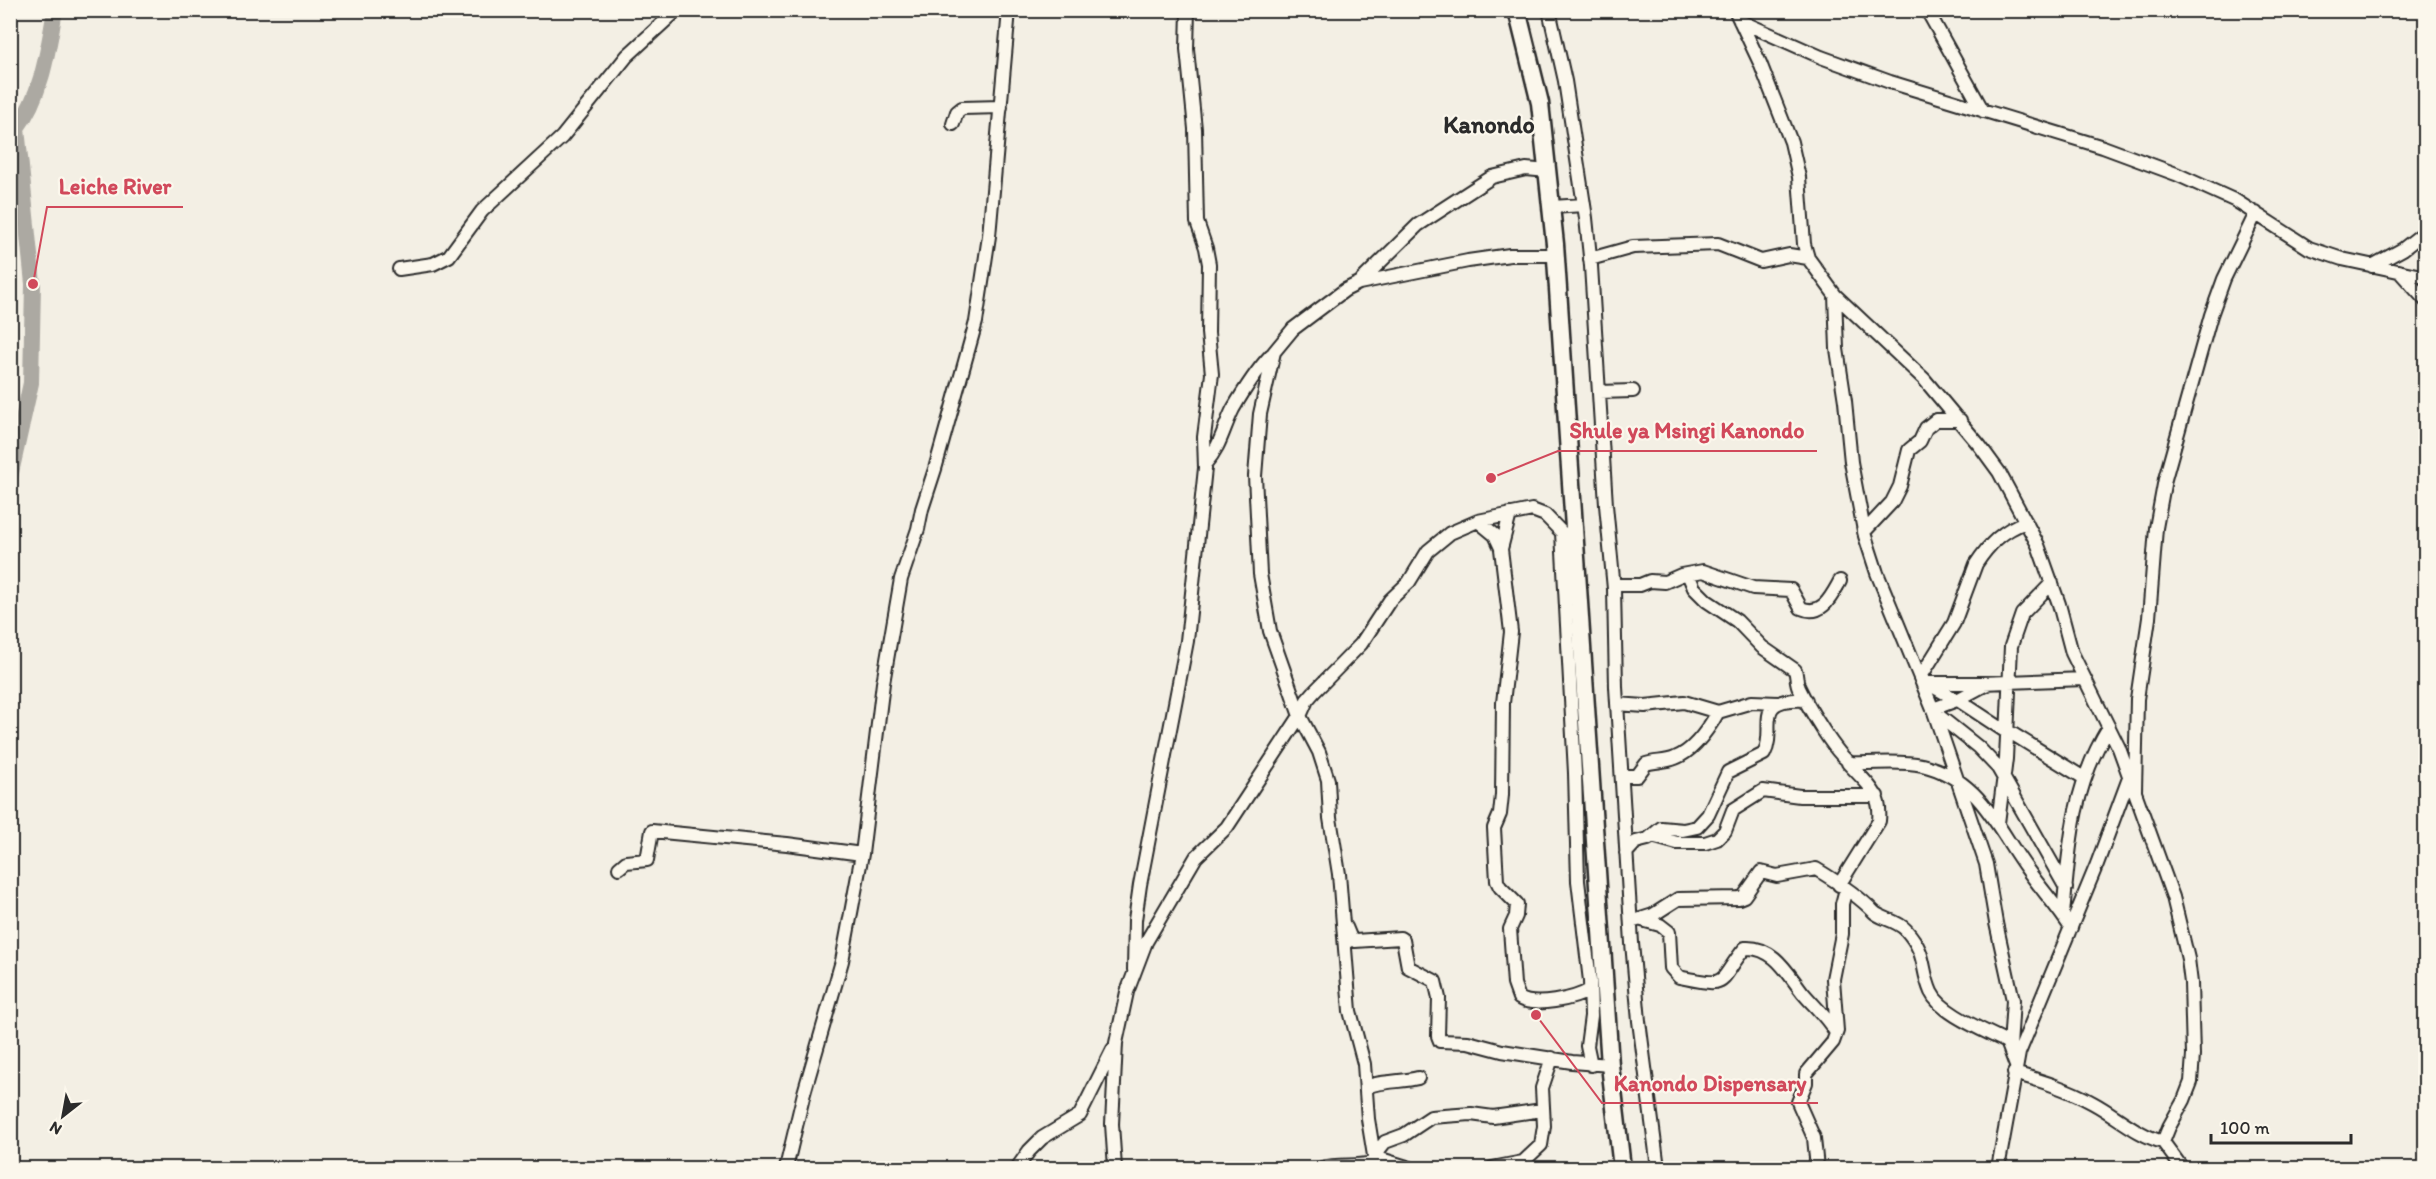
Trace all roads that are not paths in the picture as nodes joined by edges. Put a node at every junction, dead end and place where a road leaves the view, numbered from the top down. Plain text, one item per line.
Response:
1 (677, 10) edge
2 (1010, 10) edge
3 (1188, 10) edge
4 (1517, 10) edge
5 (1550, 10) edge
6 (1927, 10) edge
7 (1738, 16) edge
8 (1001, 107) junction
9 (1983, 111) junction
10 (953, 124) dead end
11 (1548, 171) junction
12 (1584, 205) junction
13 (1552, 207) junction
14 (2256, 213) junction
15 (2426, 231) edge
16 (1556, 255) junction
17 (1808, 258) junction
18 (1590, 260) junction
19 (2372, 266) junction
20 (399, 269) dead end
21 (2399, 271) junction
22 (2426, 277) edge
23 (1359, 283) junction
24 (1835, 295) junction
25 (2426, 301) edge
26 (1274, 351) junction
27 (1633, 391) dead end
28 (1599, 392) junction
29 (1960, 420) junction
30 (1205, 464) junction
31 (1510, 514) junction
32 (1478, 521) junction
33 (2026, 522) junction
34 (1864, 532) junction
35 (1562, 533) junction
36 (1575, 546) junction
37 (1501, 549) junction
38 (1688, 574) junction
39 (1840, 581) dead end
40 (2052, 583) junction
41 (1614, 585) junction
42 (2084, 679) junction
43 (1923, 681) junction
44 (2008, 682) junction
45 (1988, 683) junction
46 (1806, 700) junction
47 (1957, 700) junction
48 (1778, 703) junction
49 (1617, 704) junction
50 (1933, 710) junction
51 (1718, 712) junction
52 (1300, 716) junction
53 (2109, 727) junction
54 (2008, 732) junction
55 (1848, 763) junction
56 (1622, 776) junction
57 (2084, 777) junction
58 (1956, 778) junction
59 (2129, 778) junction
60 (2004, 780) junction
61 (2135, 795) junction
62 (1877, 796) junction
63 (1998, 823) junction
64 (1652, 836) junction
65 (1626, 853) junction
66 (862, 854) junction
67 (619, 868) dead end
68 (1843, 887) junction
69 (2066, 888) junction
70 (2063, 915) junction
71 (1343, 920) junction
72 (1636, 921) junction
73 (2072, 928) junction
74 (1134, 970) junction
75 (1590, 990) junction
76 (1837, 1035) junction
77 (1116, 1043) junction
78 (2010, 1047) junction
79 (1552, 1058) junction
80 (1591, 1065) junction
81 (1610, 1065) junction
82 (2015, 1070) junction
83 (1418, 1078) dead end
84 (1366, 1088) junction
85 (1542, 1110) junction
86 (2163, 1142) junction
87 (1375, 1161) edge
88 (786, 1168) edge
89 (1017, 1168) edge
90 (1115, 1168) edge
91 (1322, 1168) edge
92 (1410, 1168) edge
93 (1492, 1168) edge
94 (1622, 1168) edge
95 (1658, 1168) edge
96 (1817, 1168) edge
97 (1998, 1168) edge
98 (2182, 1168) edge

1 - 20 street
2 - 8 street
3 - 30 street
4 - 11 highway
5 - 12 street
6 - 9 street
7 - 9 street
7 - 17 street
8 - 10 street
8 - 66 street
9 - 14 street
11 - 13 highway
11 - 23 street
12 - 13 street
12 - 18 street
13 - 16 highway
14 - 19 street
14 - 61 street
15 - 19 street
16 - 23 street
16 - 36 highway
17 - 18 street
17 - 24 street
18 - 28 street
19 - 21 street
21 - 22 street
21 - 25 street
23 - 26 street
24 - 29 street
24 - 34 street
26 - 30 street
26 - 52 street
27 - 28 street
28 - 41 street
29 - 33 street
29 - 34 street
30 - 74 street
31 - 32 street
31 - 35 street
31 - 37 street
32 - 37 street
32 - 52 street
33 - 40 street
33 - 43 street
34 - 43 street
35 - 36 street
35 - 75 street
36 - 81 highway
37 - 75 street
38 - 39 street
38 - 41 street
38 - 46 street
40 - 42 street
40 - 44 street
41 - 49 street
42 - 44 street
42 - 53 street
43 - 45 street
43 - 47 street
43 - 50 street
44 - 45 street
44 - 54 street
45 - 47 street
46 - 48 street
46 - 55 street
47 - 50 street
47 - 54 street
48 - 51 street
48 - 64 street
49 - 51 street
49 - 56 street
50 - 58 street
50 - 60 street
51 - 56 street
52 - 71 street
52 - 74 street
53 - 57 street
53 - 59 street
54 - 57 street
54 - 60 street
55 - 58 street
55 - 62 street
56 - 65 street
57 - 69 street
58 - 63 street
58 - 78 street
59 - 61 street
59 - 73 street
60 - 63 street
60 - 69 street
61 - 86 street
62 - 64 street
62 - 68 street
63 - 70 street
64 - 65 street
65 - 72 street
66 - 67 street
66 - 88 street
68 - 72 street
68 - 76 street
68 - 78 street
69 - 70 street
70 - 73 street
71 - 79 street
71 - 84 street
72 - 76 street
72 - 95 street
73 - 82 street
74 - 77 street
75 - 80 street
76 - 96 street
77 - 89 street
77 - 90 street
78 - 82 street
79 - 80 street
79 - 85 street
80 - 81 street
81 - 94 highway
82 - 86 street
82 - 97 street
83 - 84 street
84 - 87 street
85 - 87 street
85 - 93 street
86 - 98 street
87 - 91 street
87 - 92 street

